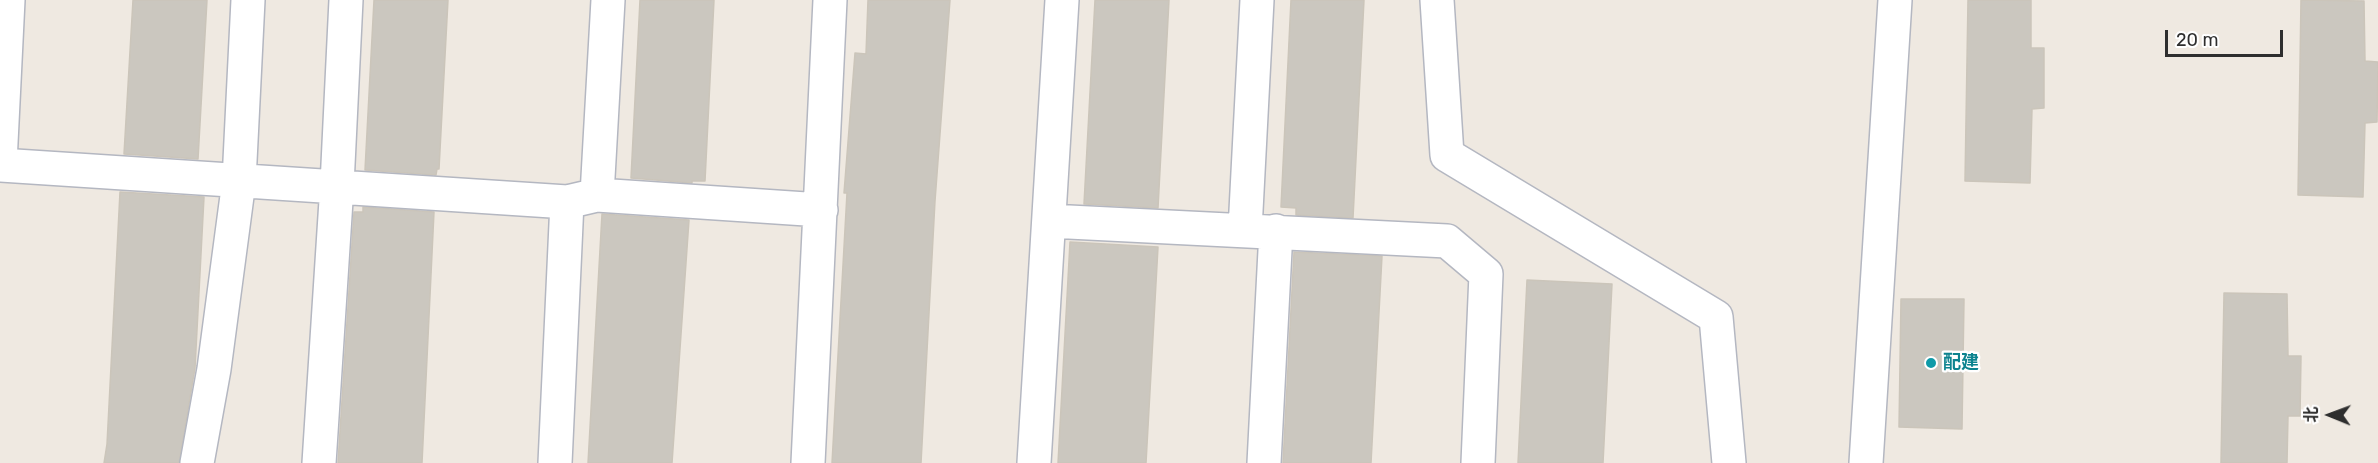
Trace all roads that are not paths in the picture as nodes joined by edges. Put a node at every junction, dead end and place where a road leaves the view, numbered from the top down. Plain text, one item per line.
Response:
1 (8, 0) edge
2 (248, 0) edge
3 (346, 0) edge
4 (608, 0) edge
5 (830, 0) edge
6 (1062, 0) edge
7 (1257, 0) edge
8 (1437, 0) edge
9 (1895, 0) edge
10 (0, 164) edge
11 (239, 181) junction
12 (337, 186) junction
13 (582, 199) junction
14 (821, 210) junction
15 (1049, 221) junction
16 (1260, 231) junction
17 (197, 463) edge
18 (319, 463) edge
19 (555, 463) edge
20 (808, 463) edge
21 (1034, 463) edge
22 (1264, 463) edge
23 (1478, 463) edge
24 (1729, 463) edge
25 (1866, 463) edge

1 - 10 street
2 - 11 street
3 - 12 street
4 - 13 street
5 - 14 street
6 - 15 street
7 - 16 street
8 - 24 street
9 - 25 street
10 - 11 street
11 - 12 street
11 - 17 street
12 - 13 street
12 - 18 street
13 - 14 street
13 - 19 street
14 - 20 street
15 - 16 street
15 - 21 street
16 - 22 street
16 - 23 street

